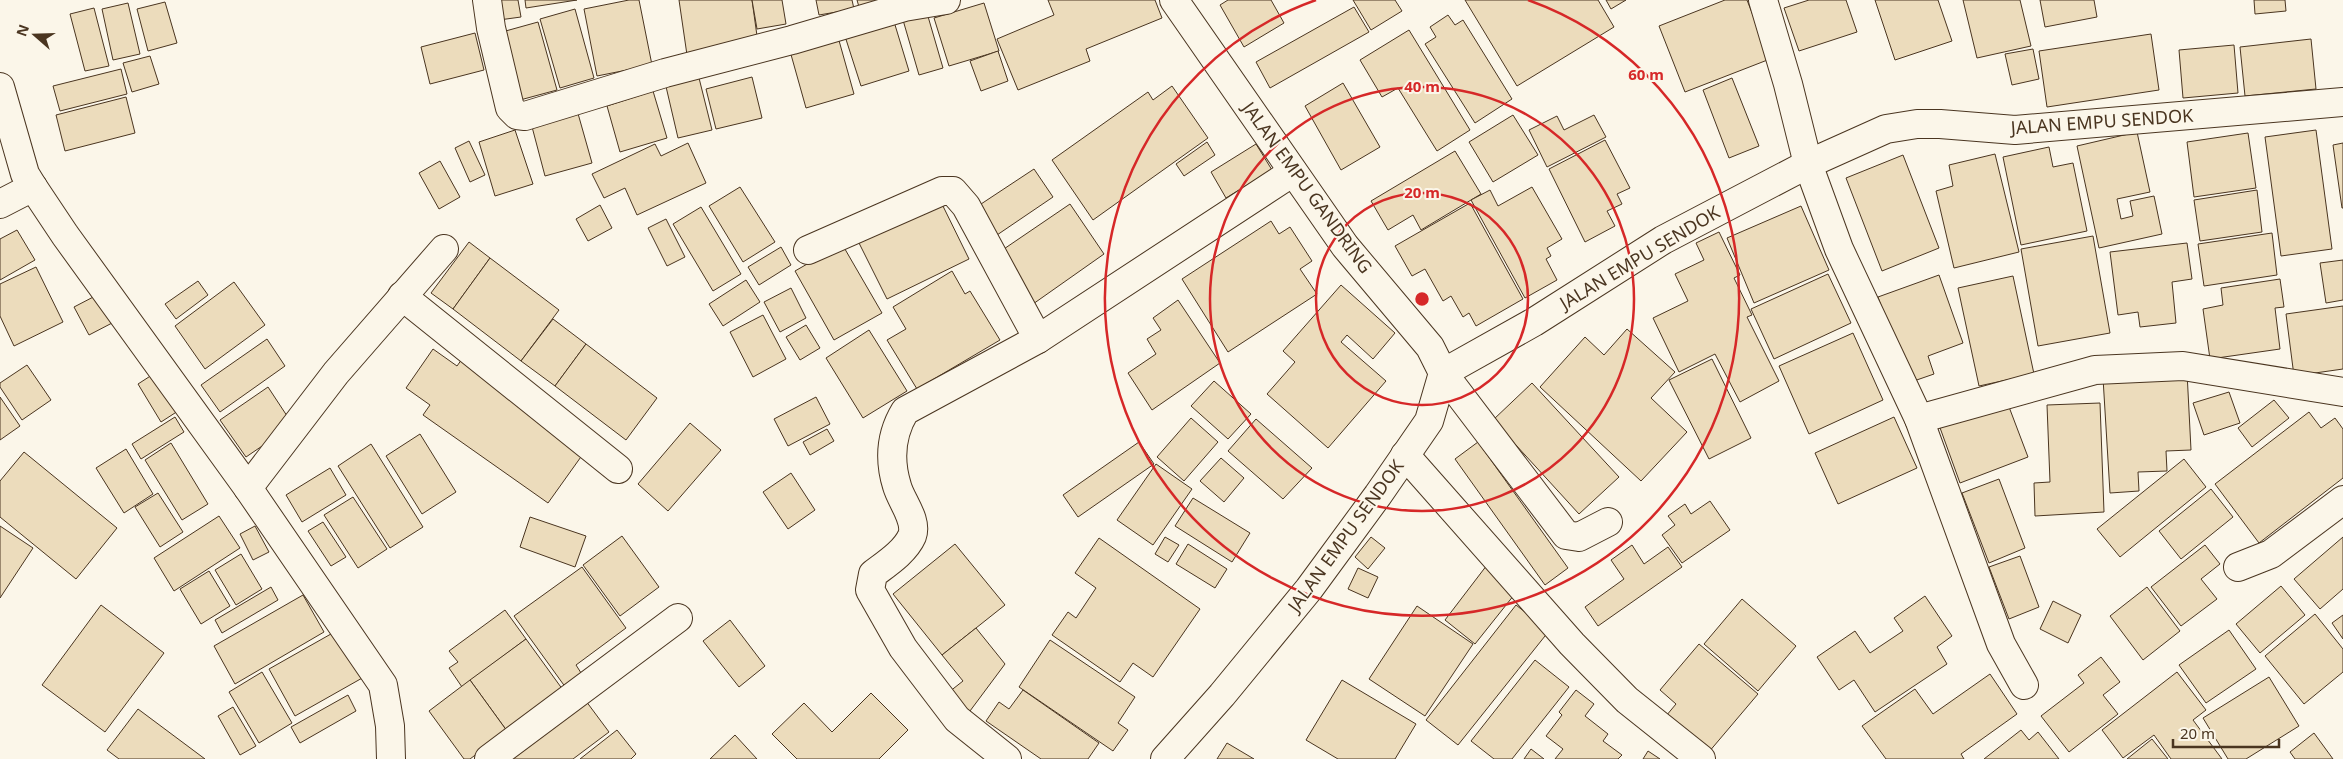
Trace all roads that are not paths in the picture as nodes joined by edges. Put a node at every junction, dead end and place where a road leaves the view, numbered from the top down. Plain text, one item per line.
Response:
1 (487, 0) edge
2 (946, 0) edge
3 (1174, 0) edge
4 (1763, 0) edge
5 (0, 87) edge
6 (2343, 102) edge
7 (1808, 164) junction
8 (1293, 172) junction
9 (33, 187) junction
10 (0, 204) edge
11 (444, 249) dead end
12 (808, 250) dead end
13 (402, 296) junction
14 (1038, 339) junction
15 (1443, 373) junction
16 (2343, 392) edge
17 (1919, 419) junction
18 (1405, 455) junction
19 (618, 469) dead end
20 (248, 488) junction
21 (2343, 500) edge
22 (1608, 522) dead end
23 (2238, 567) dead end
24 (678, 618) dead end
25 (2024, 685) dead end
26 (391, 759) edge
27 (489, 759) edge
28 (1007, 759) edge
29 (1165, 759) edge
30 (1701, 759) edge

1 - 2 street
3 - 8 street, JALAN EMPU GANDRING
4 - 7 street
5 - 9 street
6 - 7 street, JALAN EMPU SENDOK
7 - 15 street, JALAN EMPU SENDOK
7 - 17 street
8 - 14 street
8 - 15 street, JALAN EMPU GANDRING
9 - 10 street
9 - 20 street
11 - 13 street
12 - 14 street
13 - 19 street
13 - 20 street
14 - 28 street
15 - 18 street, JALAN EMPU SENDOK
15 - 22 street, JALAN EMPU GANDRING
16 - 17 street
17 - 25 street
18 - 29 street, JALAN EMPU SENDOK
18 - 30 street
20 - 26 street
21 - 23 street
24 - 27 street

